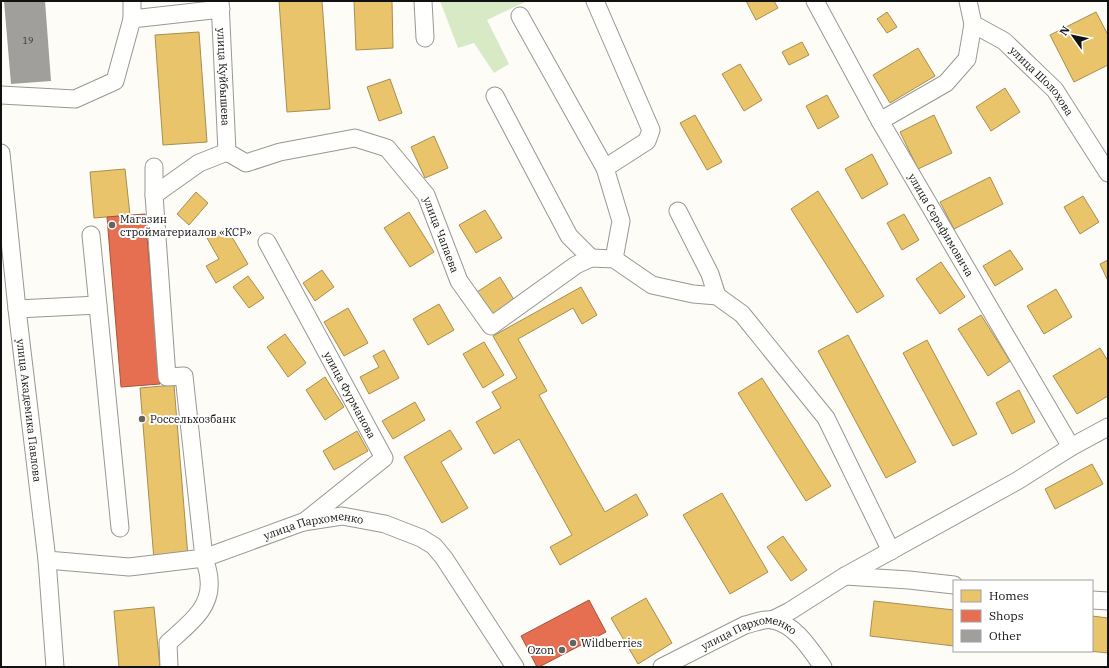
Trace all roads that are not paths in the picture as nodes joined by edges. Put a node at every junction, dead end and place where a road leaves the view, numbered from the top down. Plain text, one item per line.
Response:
1 (132, 1) edge
2 (423, 1) edge
3 (595, 1) edge
4 (815, 1) edge
5 (968, 1) edge
6 (221, 5) edge
7 (520, 16) dead end
8 (132, 19) junction
9 (973, 24) junction
10 (425, 38) dead end
11 (1, 95) edge
12 (495, 96) dead end
13 (880, 121) junction
14 (227, 152) junction
15 (1, 153) edge
16 (154, 167) dead end
17 (606, 168) junction
18 (1108, 173) edge
19 (154, 195) junction
20 (678, 211) dead end
21 (91, 235) dead end
22 (267, 242) dead end
23 (590, 258) junction
24 (614, 259) junction
25 (717, 296) junction
26 (98, 305) junction
27 (17, 309) junction
28 (1108, 427) edge
29 (1071, 447) junction
30 (303, 522) junction
31 (120, 528) dead end
32 (892, 550) junction
33 (204, 558) junction
34 (47, 560) junction
35 (845, 576) junction
36 (953, 585) edge
37 (1093, 600) edge
38 (1108, 601) edge
39 (783, 619) junction
40 (55, 667) edge
41 (169, 667) edge
42 (515, 667) edge
43 (662, 667) edge
44 (823, 667) edge

1 - 8 street
2 - 10 street
3 - 17 street
4 - 13 street, улица Серафимовича
5 - 9 street
6 - 8 street
6 - 14 street, улица Куйбышева
7 - 17 street
8 - 11 street
9 - 13 street
9 - 18 street, улица Шолохова
12 - 23 street
13 - 29 street, улица Серафимовича
14 - 19 street
14 - 23 street, улица Чапаева
15 - 27 street, улица Академика Павлова
16 - 19 street
17 - 24 street
19 - 33 street
20 - 25 street
21 - 26 street
22 - 30 street, улица Фурманова
23 - 24 street
24 - 25 street
25 - 32 street
26 - 27 street
26 - 31 street
27 - 34 street, улица Академика Павлова
28 - 29 street
29 - 32 street
30 - 33 street, улица Пархоменко
30 - 42 street, улица Пархоменко
32 - 35 street
33 - 34 street, улица Пархоменко
33 - 41 street
34 - 40 street, улица Академика Павлова
35 - 36 street
35 - 39 street
37 - 38 street
39 - 43 street, улица Пархоменко
39 - 44 street, улица Пархоменко

